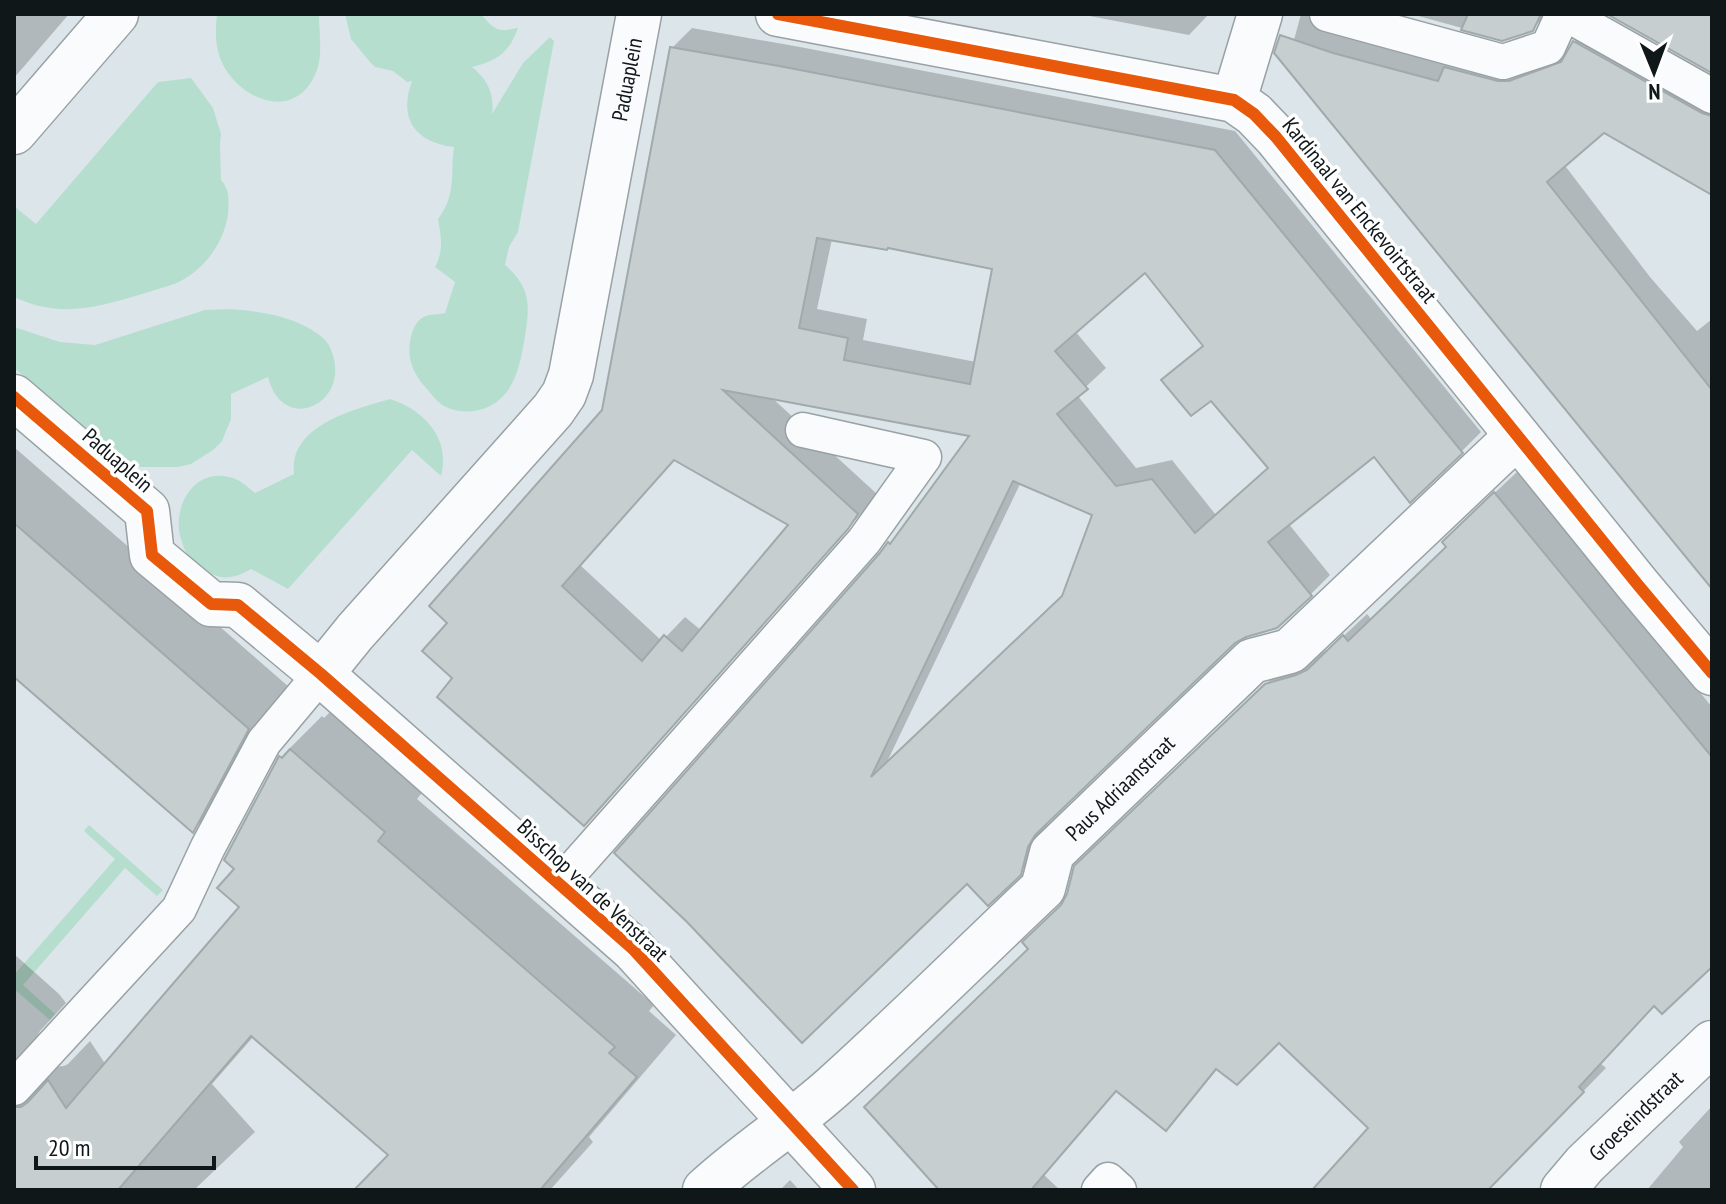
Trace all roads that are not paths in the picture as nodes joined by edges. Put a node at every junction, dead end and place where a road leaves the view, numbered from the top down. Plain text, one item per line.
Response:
1 (116, 14) edge
2 (639, 14) edge
3 (778, 14) edge
4 (1260, 14) edge
5 (1327, 14) edge
6 (1564, 14) edge
7 (1712, 96) edge
8 (1234, 100) junction
9 (14, 132) edge
10 (14, 397) edge
11 (803, 430) dead end
12 (1517, 436) junction
13 (1712, 673) edge
14 (321, 674) junction
15 (560, 884) junction
16 (1712, 1043) edge
17 (14, 1088) edge
18 (791, 1121) junction
19 (705, 1190) edge
20 (853, 1190) edge
21 (1099, 1190) edge
22 (1119, 1190) edge
23 (1563, 1190) edge

1 - 9 street
2 - 14 street, Paduaplein
3 - 8 street, Kardinaal van Enckevoirtstraat
4 - 8 street
5 - 6 lane
6 - 7 lane
8 - 12 street, Kardinaal van Enckevoirtstraat
10 - 14 street, Paduaplein
11 - 15 lane
12 - 13 street, Kardinaal van Enckevoirtstraat
12 - 18 street, Paus Adriaanstraat
14 - 15 street, Bisschop van de Venstraat
14 - 17 lane
15 - 18 street, Bisschop van de Venstraat
16 - 23 street, Groeseindstraat
18 - 19 street, Paus Adriaanstraat
18 - 20 street, Bisschop van de Venstraat
21 - 22 lane

